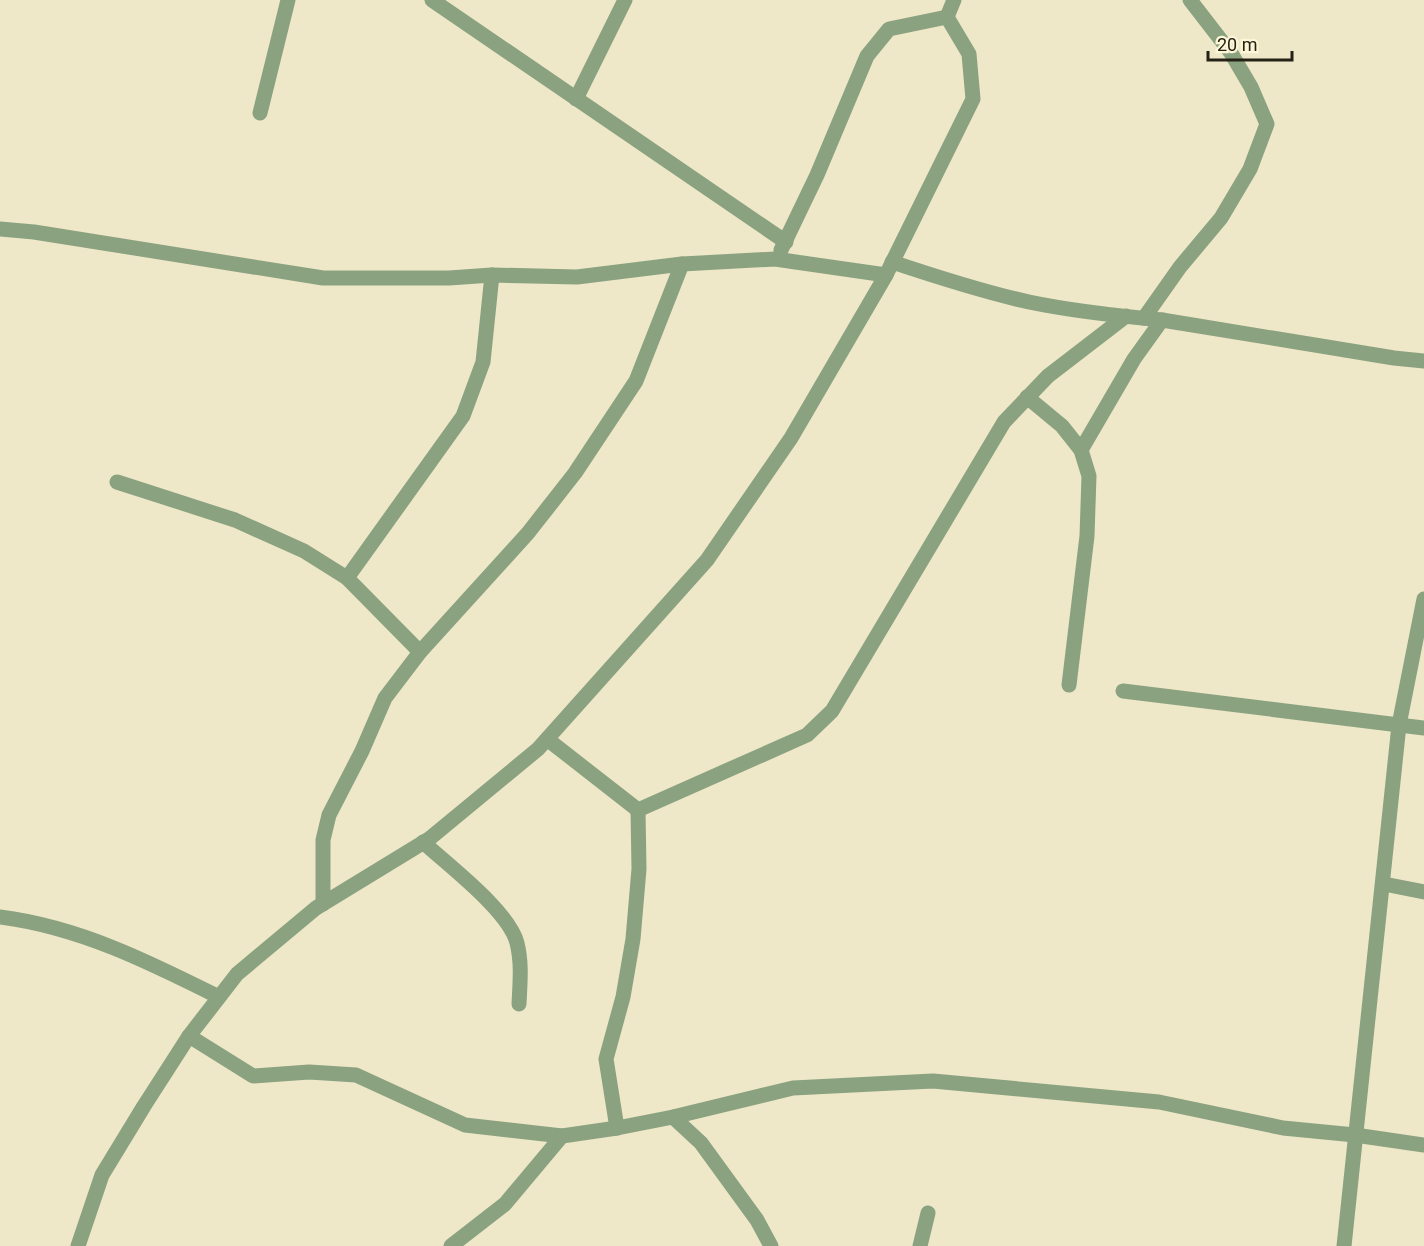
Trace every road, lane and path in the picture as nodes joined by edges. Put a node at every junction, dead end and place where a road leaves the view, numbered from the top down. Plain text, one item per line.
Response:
1 (288, 0) edge
2 (432, 0) edge
3 (625, 0) edge
4 (954, 0) edge
5 (1190, 0) edge
6 (947, 17) junction
7 (576, 99) junction
8 (260, 113) dead end
9 (0, 229) edge
10 (786, 242) junction
11 (775, 259) junction
12 (682, 264) junction
13 (889, 268) junction
14 (492, 275) junction
15 (1126, 316) junction
16 (1144, 318) junction
17 (1162, 320) junction
18 (1424, 361) edge
19 (1027, 397) junction
20 (1081, 450) junction
21 (117, 482) dead end
22 (347, 578) junction
23 (1424, 599) edge
24 (420, 652) junction
25 (1069, 685) dead end
26 (1123, 691) dead end
27 (1399, 725) junction
28 (1424, 728) edge
29 (546, 739) junction
30 (638, 810) junction
31 (423, 842) junction
32 (1384, 884) junction
33 (1424, 892) edge
34 (323, 904) junction
35 (0, 917) edge
36 (219, 997) junction
37 (519, 1004) dead end
38 (189, 1036) junction
39 (673, 1117) junction
40 (617, 1128) junction
41 (1355, 1135) junction
42 (562, 1136) junction
43 (1424, 1145) edge
44 (928, 1213) dead end
45 (78, 1246) edge
46 (451, 1246) edge
47 (771, 1246) edge
48 (920, 1246) edge
49 (1344, 1246) edge

1 - 8 street
2 - 7 street
3 - 7 street
4 - 6 street
5 - 16 street
6 - 10 street
6 - 13 street
7 - 10 street
9 - 14 street
10 - 11 street
11 - 12 street
11 - 13 street
12 - 14 street
12 - 24 street
13 - 15 street
13 - 29 street
14 - 22 street
15 - 16 street
15 - 19 street
16 - 17 street
17 - 18 street
17 - 20 street
19 - 20 street
19 - 30 street
20 - 25 street
21 - 22 street
22 - 24 street
23 - 27 street
24 - 34 street
26 - 27 street
27 - 28 street
27 - 32 street
29 - 30 street
29 - 31 street
30 - 40 street
31 - 34 street
31 - 37 street
32 - 33 street
32 - 41 street
34 - 36 street
35 - 36 street
36 - 38 street
38 - 42 street
38 - 45 street
39 - 40 street
39 - 41 street
39 - 47 street
40 - 42 street
41 - 43 street
41 - 49 street
42 - 46 street
44 - 48 street

